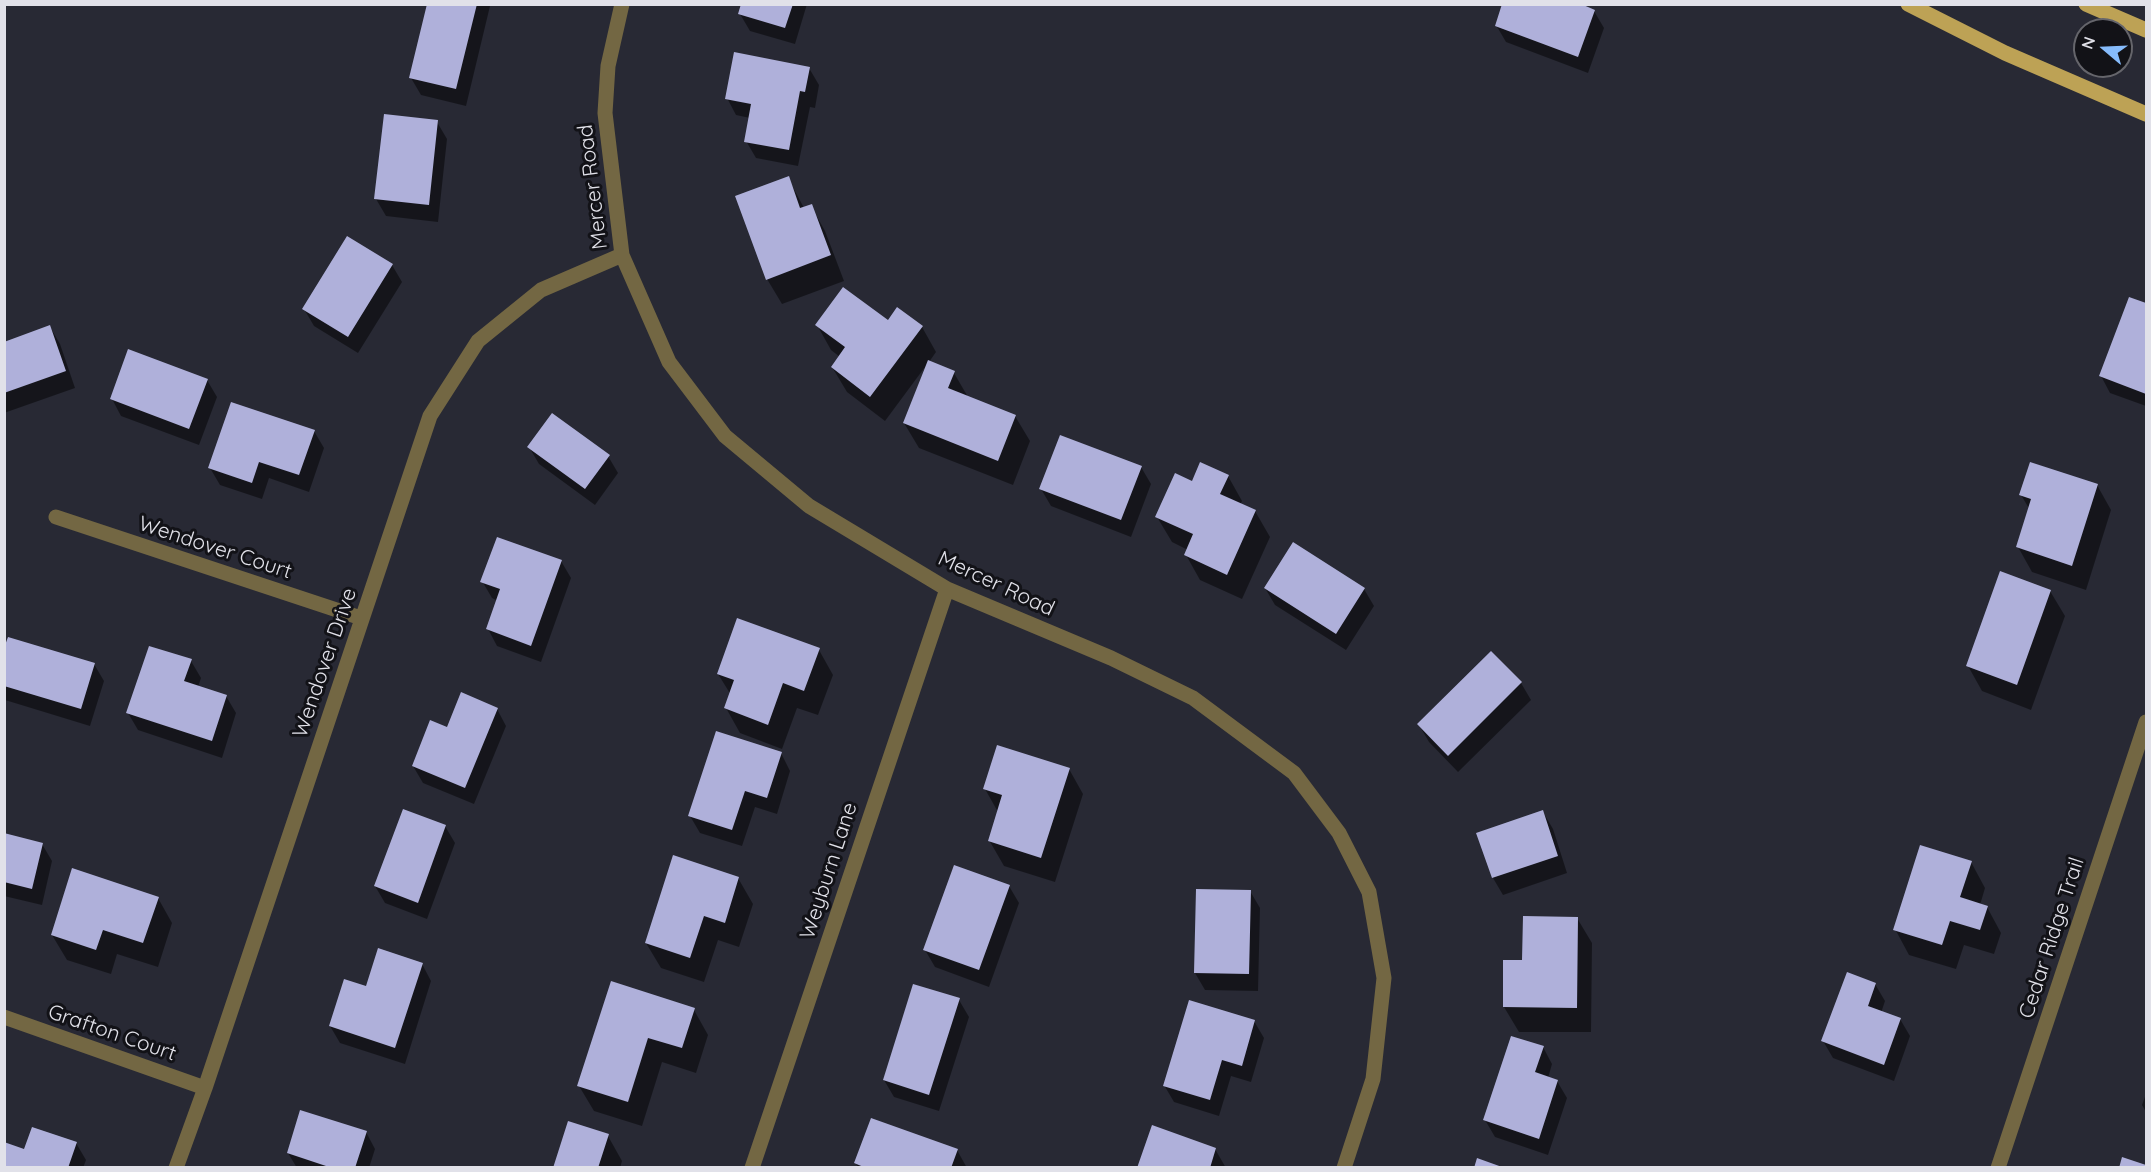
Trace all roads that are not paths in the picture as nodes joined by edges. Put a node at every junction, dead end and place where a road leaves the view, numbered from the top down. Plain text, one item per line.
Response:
1 (622, 4) edge
2 (1908, 4) edge
3 (2086, 4) edge
4 (2146, 30) edge
5 (2146, 114) edge
6 (622, 255) junction
7 (56, 517) dead end
8 (947, 589) junction
9 (362, 618) junction
10 (2146, 722) edge
11 (4, 1017) edge
12 (205, 1088) junction
13 (176, 1167) edge
14 (753, 1167) edge
15 (1344, 1167) edge
16 (1998, 1167) edge

1 - 6 street, Mercer Road
2 - 5 main road
3 - 4 main road
6 - 8 street, Mercer Road
6 - 9 street, Wendover Drive
7 - 9 street, Wendover Court
8 - 14 street, Weyburn Lane
8 - 15 street, Mercer Road
9 - 12 street, Wendover Drive
10 - 16 street, Cedar Ridge Trail
11 - 12 street, Grafton Court
12 - 13 street, Wendover Drive

